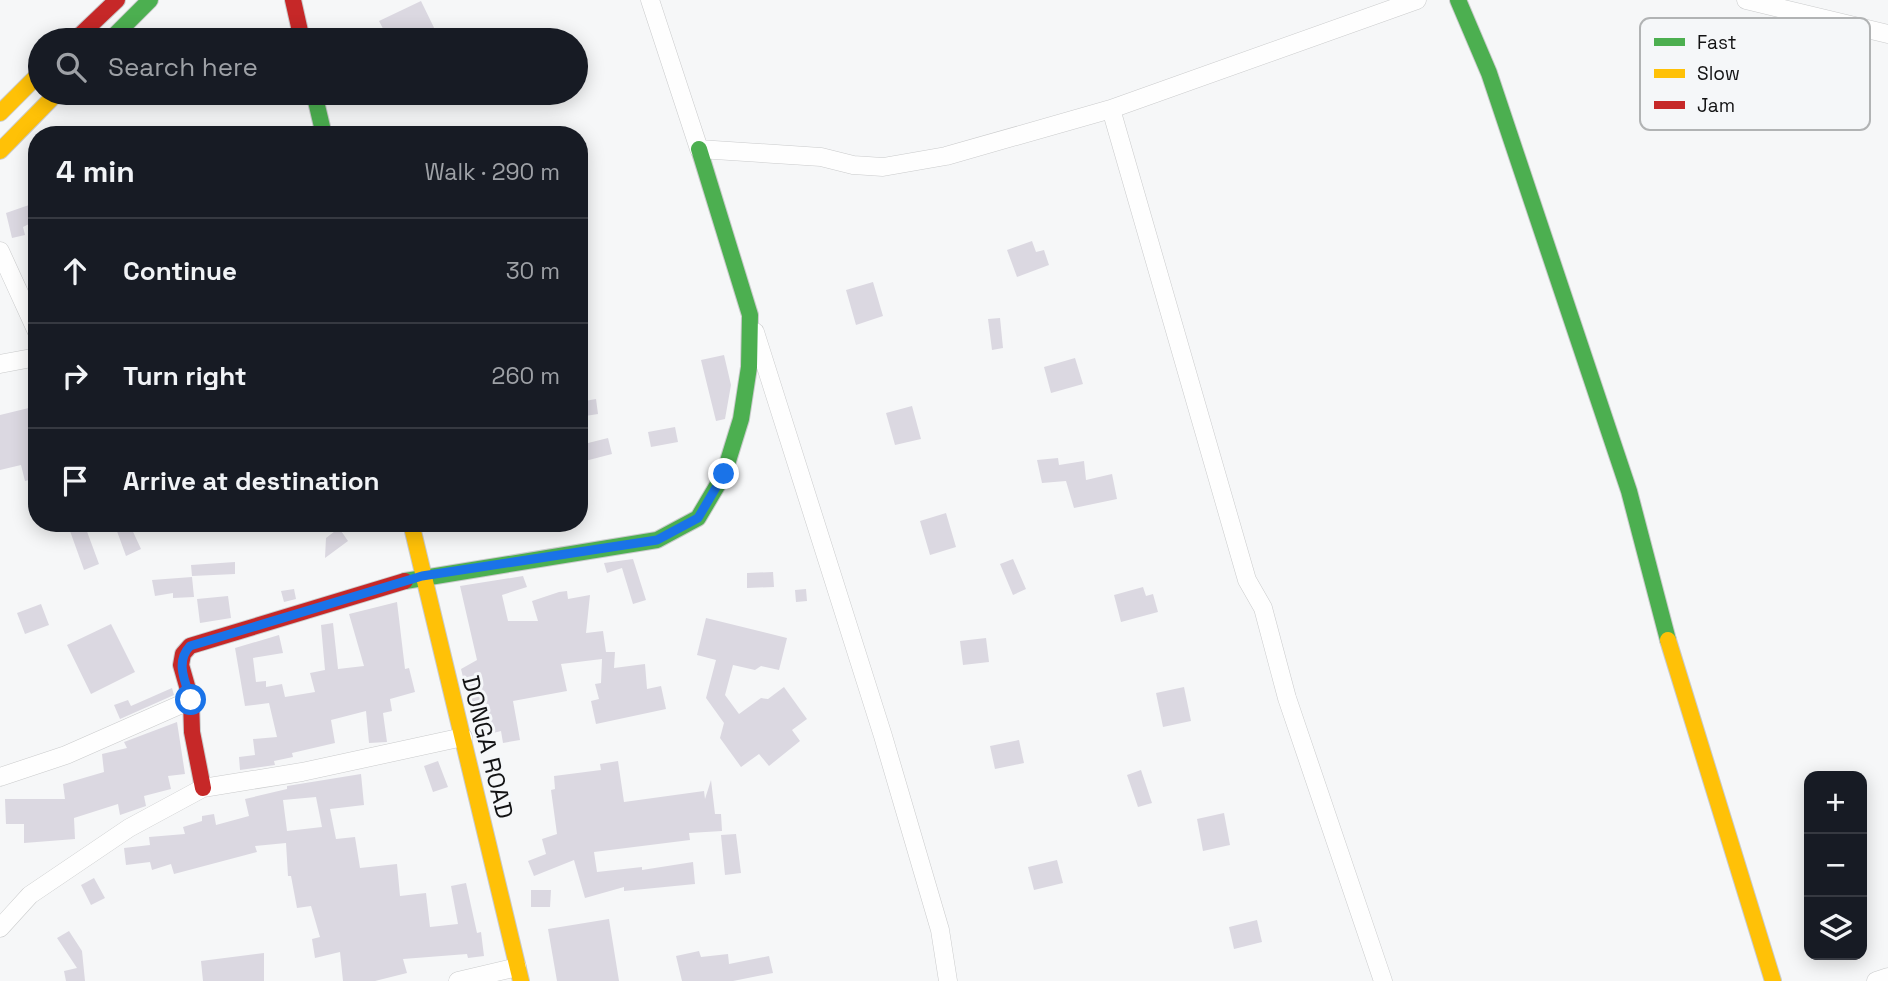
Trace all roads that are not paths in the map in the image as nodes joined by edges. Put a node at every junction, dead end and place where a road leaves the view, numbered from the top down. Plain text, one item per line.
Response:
1 (117, 0) edge
2 (150, 0) edge
3 (293, 0) edge
4 (650, 0) edge
5 (1417, 0) edge
6 (1458, 0) edge
7 (1746, 0) edge
8 (1821, 18) edge
9 (88, 28) edge
10 (122, 28) edge
11 (299, 28) edge
12 (1870, 30) edge
13 (1888, 34) edge
14 (28, 85) edge
15 (45, 105) edge
16 (317, 105) edge
17 (1111, 109) junction
18 (0, 113) edge
19 (322, 126) edge
20 (699, 149) junction
21 (0, 151) edge
22 (0, 251) edge
23 (28, 312) edge
24 (750, 315) junction
25 (28, 359) edge
26 (0, 364) edge
27 (413, 532) edge
28 (422, 576) junction
29 (191, 700) junction
30 (463, 737) junction
31 (0, 777) edge
32 (202, 788) junction
33 (0, 928) edge
34 (519, 974) edge
35 (1888, 977) edge
36 (458, 981) edge
37 (948, 981) edge
38 (1383, 981) edge
39 (1773, 981) edge
40 (1876, 981) edge

1 - 9 street
2 - 10 street
3 - 11 street
4 - 20 street
5 - 17 street
6 - 39 street
7 - 8 street
12 - 13 street
14 - 18 street
15 - 21 street
16 - 19 street
17 - 20 street
17 - 38 street
20 - 24 street
22 - 23 street
24 - 28 street
24 - 37 street
25 - 26 street
27 - 28 street, DONGA ROAD
28 - 29 street
28 - 30 street, DONGA ROAD
29 - 31 street
29 - 32 street
30 - 32 street
30 - 34 street, DONGA ROAD
32 - 33 street
34 - 36 street
35 - 40 street

